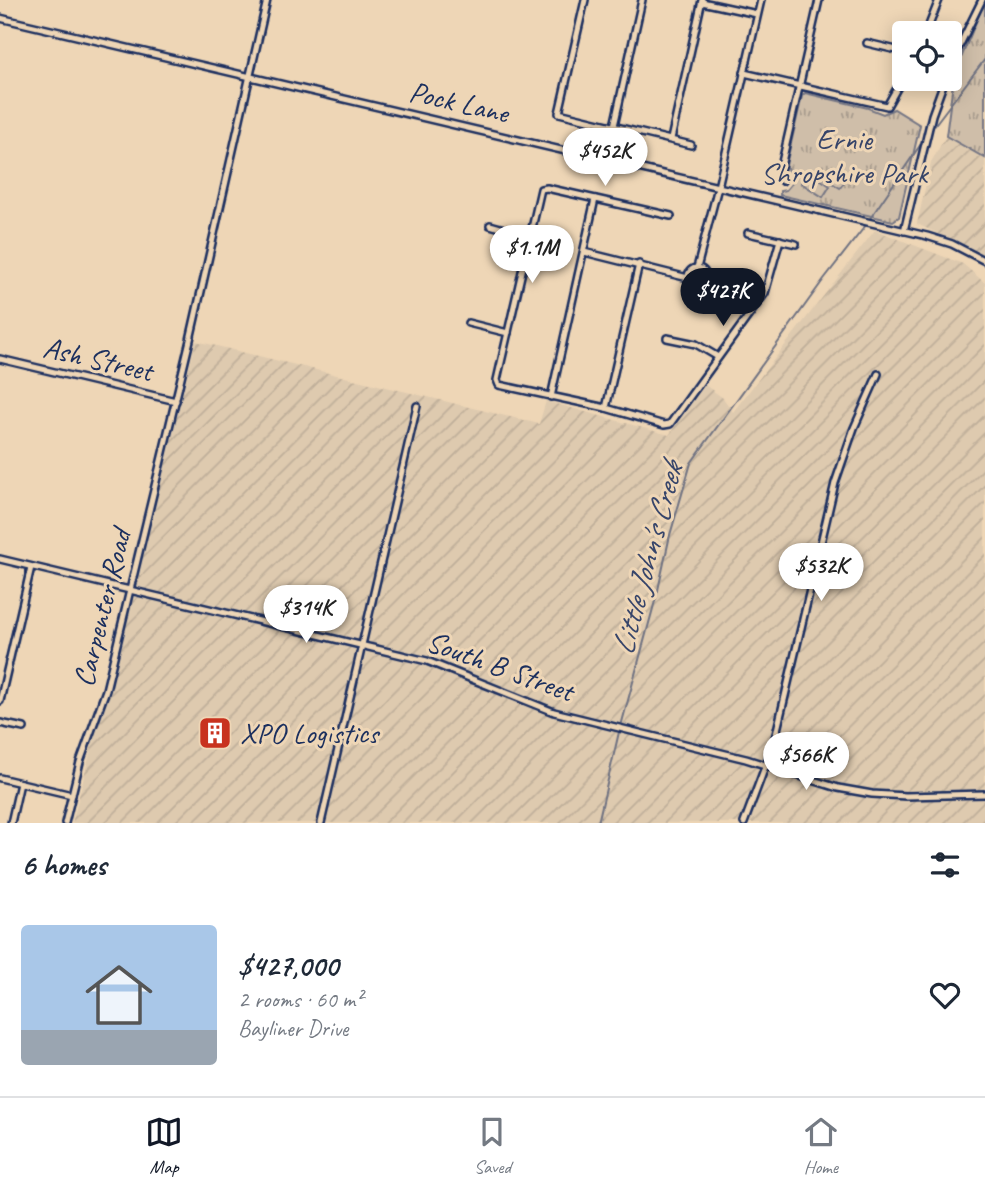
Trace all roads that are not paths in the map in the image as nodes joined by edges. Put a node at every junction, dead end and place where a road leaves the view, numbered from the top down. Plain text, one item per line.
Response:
1 (267, 0) edge
2 (585, 0) edge
3 (642, 0) edge
4 (761, 0) edge
5 (819, 0) edge
6 (939, 0) edge
7 (982, 0) edge
8 (702, 1) edge
9 (757, 14) junction
10 (0, 18) edge
11 (931, 21) edge
12 (962, 41) edge
13 (867, 43) dead end
14 (892, 49) edge
15 (744, 72) junction
16 (249, 77) junction
17 (799, 85) junction
18 (895, 91) edge
19 (941, 91) edge
20 (614, 126) junction
21 (671, 139) junction
22 (691, 145) dead end
23 (782, 181) dead end
24 (718, 187) junction
25 (595, 199) junction
26 (671, 216) dead end
27 (489, 225) dead end
28 (904, 231) junction
29 (748, 233) dead end
30 (529, 236) junction
31 (780, 240) junction
32 (796, 244) dead end
33 (584, 252) junction
34 (985, 261) edge
35 (639, 264) junction
36 (696, 268) junction
37 (688, 278) junction
38 (705, 279) junction
39 (758, 302) junction
40 (468, 323) dead end
41 (508, 333) junction
42 (667, 338) dead end
43 (718, 356) junction
44 (0, 359) edge
45 (878, 374) dead end
46 (551, 397) junction
47 (176, 401) junction
48 (416, 406) dead end
49 (606, 408) junction
50 (0, 559) edge
51 (31, 567) junction
52 (130, 590) junction
53 (362, 645) junction
54 (0, 701) edge
55 (0, 723) edge
56 (24, 728) dead end
57 (767, 765) junction
58 (0, 778) edge
59 (20, 783) junction
60 (985, 794) edge
61 (72, 795) junction
62 (11, 823) edge
63 (65, 823) edge
64 (321, 823) edge
65 (744, 823) edge

1 - 16 street
2 - 20 street
3 - 20 street
4 - 9 street
5 - 17 street
6 - 11 street
7 - 12 street
8 - 9 street
8 - 21 street
9 - 15 street
10 - 16 street, Pock Lane
13 - 14 street
15 - 17 street
15 - 24 street
16 - 24 street, Pock Lane
16 - 47 street, Ash Street
17 - 18 street
17 - 23 street
19 - 28 street
20 - 21 street
21 - 22 street
24 - 28 street, Pock Lane
24 - 36 street
25 - 26 street
25 - 30 street
25 - 33 street
27 - 30 street
28 - 34 street, Pock Lane
29 - 31 street
30 - 41 street
31 - 32 street
31 - 39 street
33 - 35 street
33 - 46 street
35 - 37 street
35 - 49 street
36 - 37 street
36 - 38 street
37 - 38 street
38 - 39 street
39 - 43 street
40 - 41 street
41 - 46 street
42 - 43 street
43 - 49 street
44 - 47 street, Ash Street
45 - 57 street
46 - 49 street
47 - 52 street, Carpenter Road
48 - 53 street
50 - 51 street, South B Street
51 - 52 street, South B Street
51 - 54 street
52 - 53 street, South B Street
52 - 61 street, Carpenter Road
53 - 57 street, South B Street
53 - 64 street
55 - 56 street
57 - 60 street, South B Street
57 - 65 street
58 - 59 street
59 - 61 street
59 - 62 street
61 - 63 street, Carpenter Road

